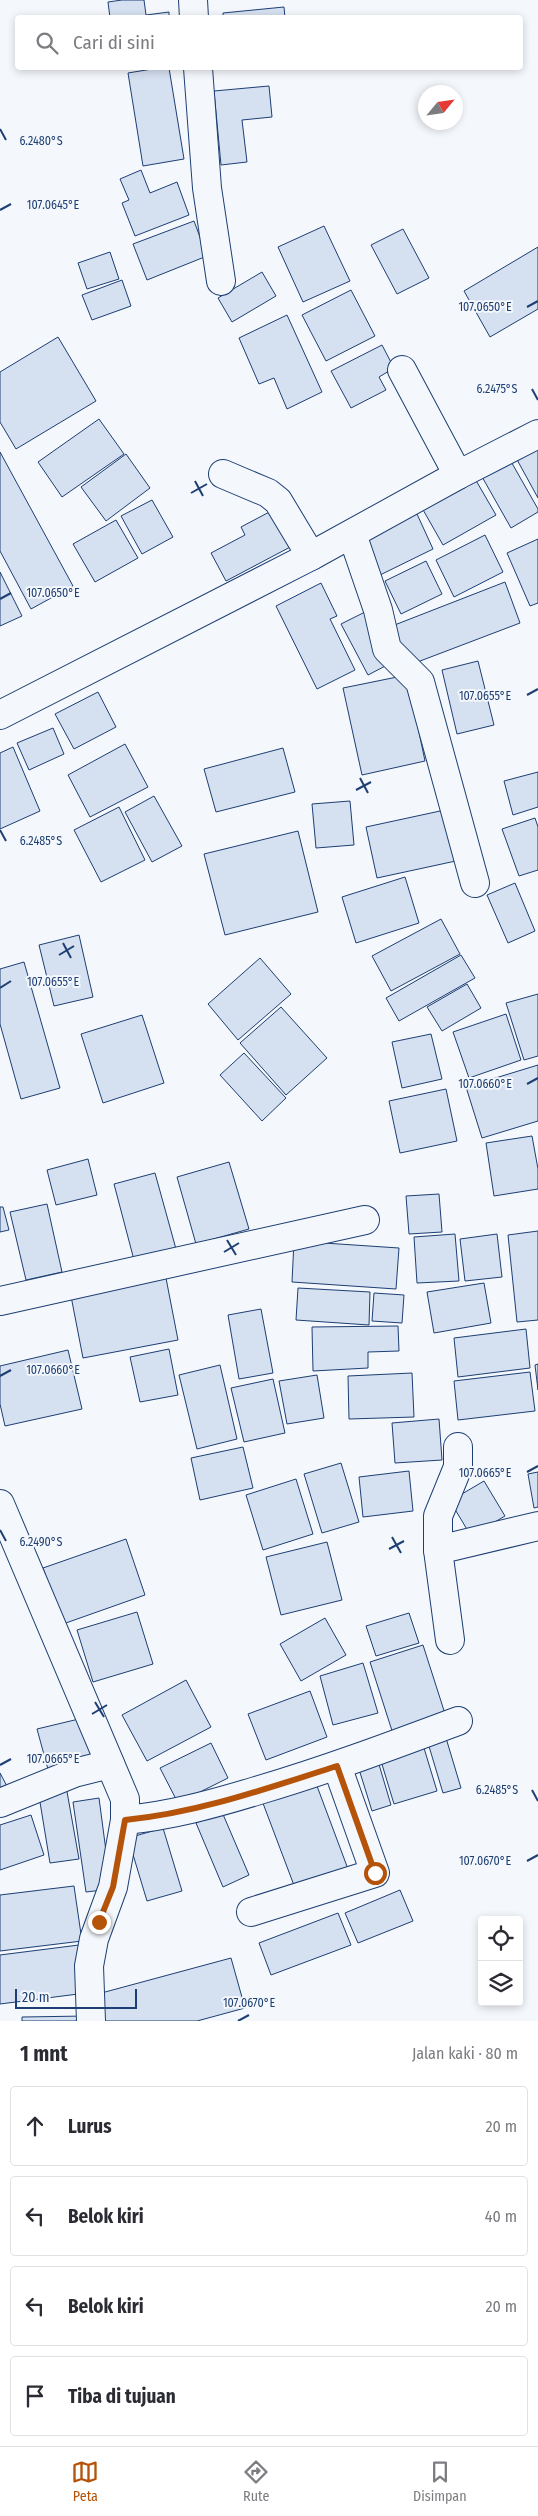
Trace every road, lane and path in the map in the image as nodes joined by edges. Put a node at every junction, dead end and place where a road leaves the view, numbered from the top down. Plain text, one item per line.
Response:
1 (192, 0) edge
2 (194, 15) edge
3 (198, 70) edge
4 (221, 280) dead end
5 (402, 370) dead end
6 (538, 434) edge
7 (223, 474) dead end
8 (458, 475) junction
9 (352, 534) junction
10 (311, 556) junction
11 (0, 714) edge
12 (475, 883) dead end
13 (365, 1220) dead end
14 (0, 1301) edge
15 (458, 1447) dead end
16 (0, 1504) edge
17 (538, 1526) edge
18 (438, 1550) junction
19 (450, 1640) dead end
20 (458, 1721) dead end
21 (110, 1764) junction
22 (337, 1766) junction
23 (0, 1803) edge
24 (125, 1820) junction
25 (251, 1912) dead end
26 (91, 2021) edge

1 - 2 street
3 - 4 street
5 - 8 street
6 - 8 street
7 - 10 street
8 - 9 street
9 - 10 street
9 - 12 street
10 - 11 street
13 - 14 street
15 - 18 street
16 - 21 street
17 - 18 street
18 - 19 street
20 - 22 street
21 - 23 street
21 - 24 street
22 - 24 street
22 - 25 street
24 - 26 street

